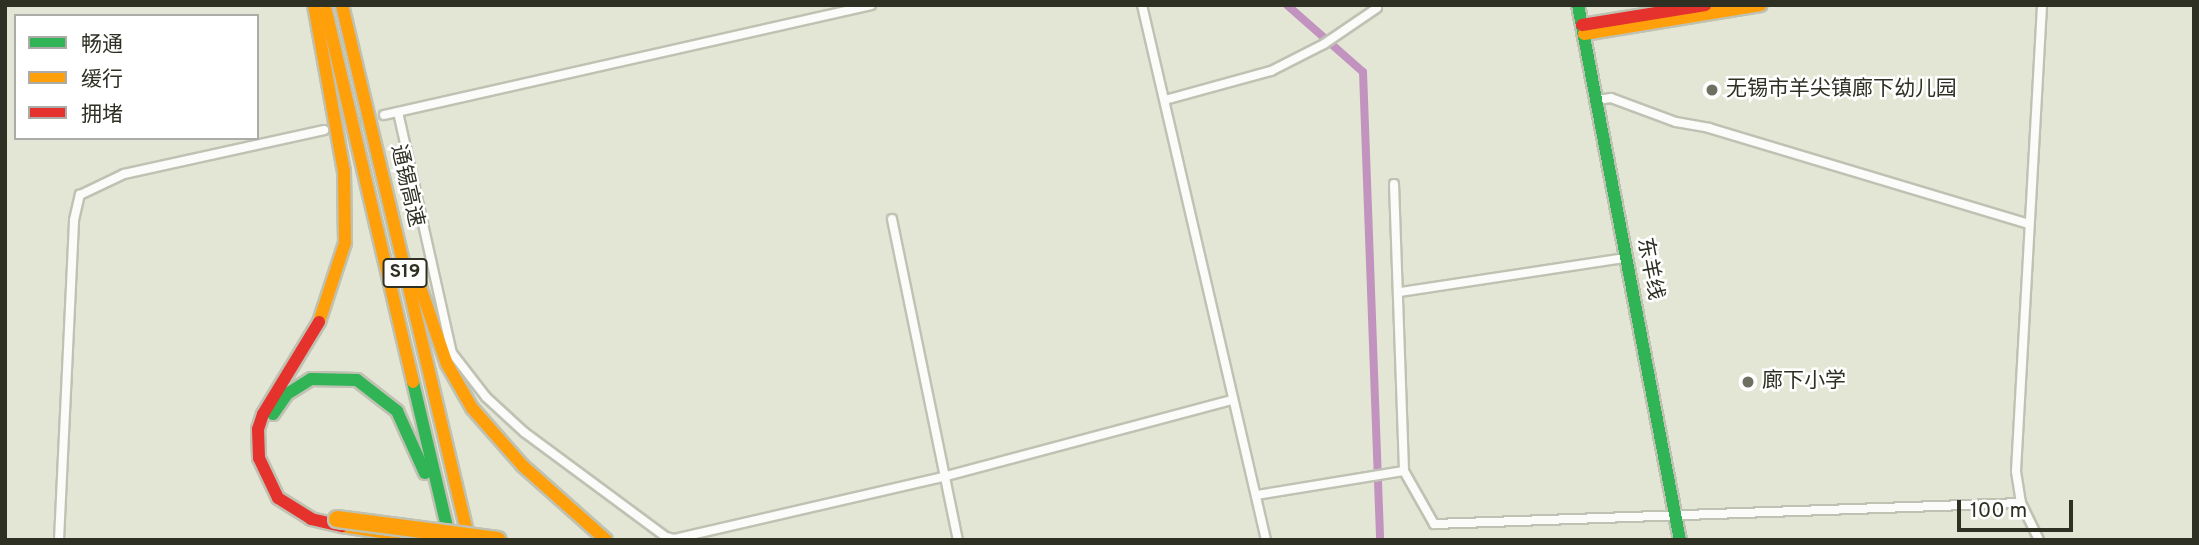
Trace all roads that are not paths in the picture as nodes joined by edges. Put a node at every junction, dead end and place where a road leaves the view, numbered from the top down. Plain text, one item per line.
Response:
1 (314, 5) edge
2 (324, 5) edge
3 (342, 5) edge
4 (871, 5) edge
5 (1142, 5) edge
6 (1578, 5) edge
7 (1705, 5) edge
8 (1761, 5) edge
9 (2042, 5) edge
10 (1377, 8) dead end
11 (1583, 29) junction
12 (359, 77) junction
13 (1165, 100) junction
14 (1597, 100) junction
15 (398, 112) junction
16 (384, 115) tunnel mouth
17 (324, 130) tunnel mouth
18 (1394, 184) dead end
19 (892, 219) dead end
20 (2028, 224) junction
21 (1626, 258) junction
22 (1401, 292) junction
23 (1231, 400) junction
24 (1404, 471) junction
25 (946, 476) junction
26 (1257, 495) junction
27 (2021, 503) junction
28 (1676, 517) junction
29 (336, 523) junction
30 (59, 540) edge
31 (435, 540) edge
32 (443, 540) edge
33 (450, 540) edge
34 (469, 540) edge
35 (498, 540) edge
36 (606, 540) edge
37 (958, 540) edge
38 (1266, 540) edge
39 (1680, 540) edge
40 (2039, 540) edge

1 - 29 main road
2 - 33 main road, 通锡高速 / S19
3 - 12 main road, 通锡高速 / S19
4 - 15 street
5 - 13 street
6 - 11 main road, 东羊线
7 - 11 main road
8 - 11 main road
9 - 20 street
10 - 13 street
11 - 14 main road, 东羊线
12 - 34 main road, 通锡高速 / S19
12 - 36 main road
13 - 23 street
14 - 20 street
14 - 21 main road, 东羊线
15 - 16 street
15 - 25 street
17 - 30 street
18 - 22 street
19 - 25 street
20 - 27 street
21 - 22 street
21 - 28 main road, 东羊线
22 - 24 street
23 - 25 street
23 - 26 street
24 - 26 street
24 - 28 street
25 - 37 street
26 - 38 street
27 - 28 street
27 - 40 street
28 - 39 main road, 东羊线
29 - 31 main road
29 - 32 main road
29 - 35 main road, bridge

